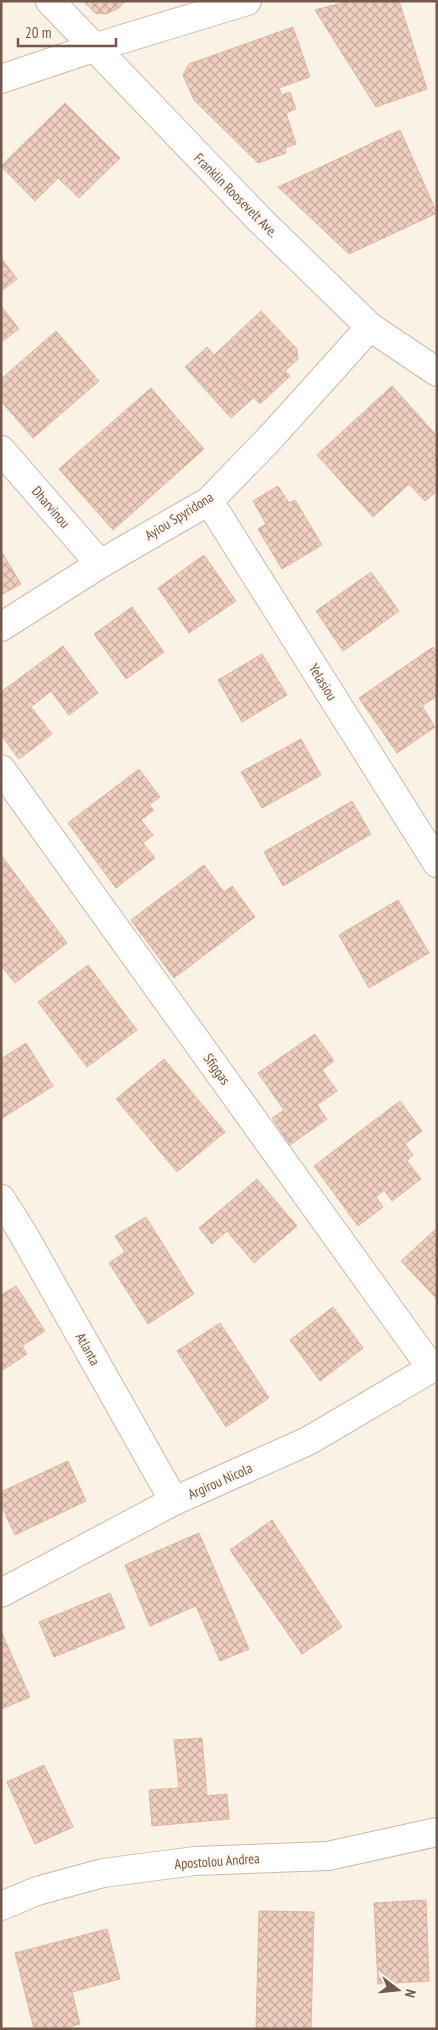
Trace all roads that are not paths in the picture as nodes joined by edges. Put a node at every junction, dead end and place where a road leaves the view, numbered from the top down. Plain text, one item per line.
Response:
1 (50, 1) edge
2 (247, 1) edge
3 (93, 48) junction
4 (1, 79) edge
5 (370, 327) junction
6 (437, 372) edge
7 (1, 450) edge
8 (209, 501) junction
9 (100, 564) junction
10 (1, 627) edge
11 (1, 769) edge
12 (437, 863) edge
13 (1, 1198) edge
14 (12, 1238) edge
15 (434, 1367) edge
16 (174, 1501) junction
17 (1, 1593) edge
18 (437, 1832) edge
19 (1, 1906) edge

1 - 3 street, Franklin Roosevelt Ave.
2 - 3 street
3 - 4 street
3 - 5 street, Franklin Roosevelt Ave.
5 - 6 street, Franklin Roosevelt Ave.
5 - 8 street, Ayiou Spyridona
7 - 9 street, Dharvinou
8 - 9 street, Ayiou Spyridona
8 - 12 street, Yelasiou
9 - 10 street, Ayiou Spyridona
11 - 15 street, Sfiggas
13 - 14 street, Atlanta
14 - 16 street, Atlanta
15 - 16 street, Argirou Nicola
16 - 17 street, Argirou Nicola
18 - 19 street, Apostolou Andrea

